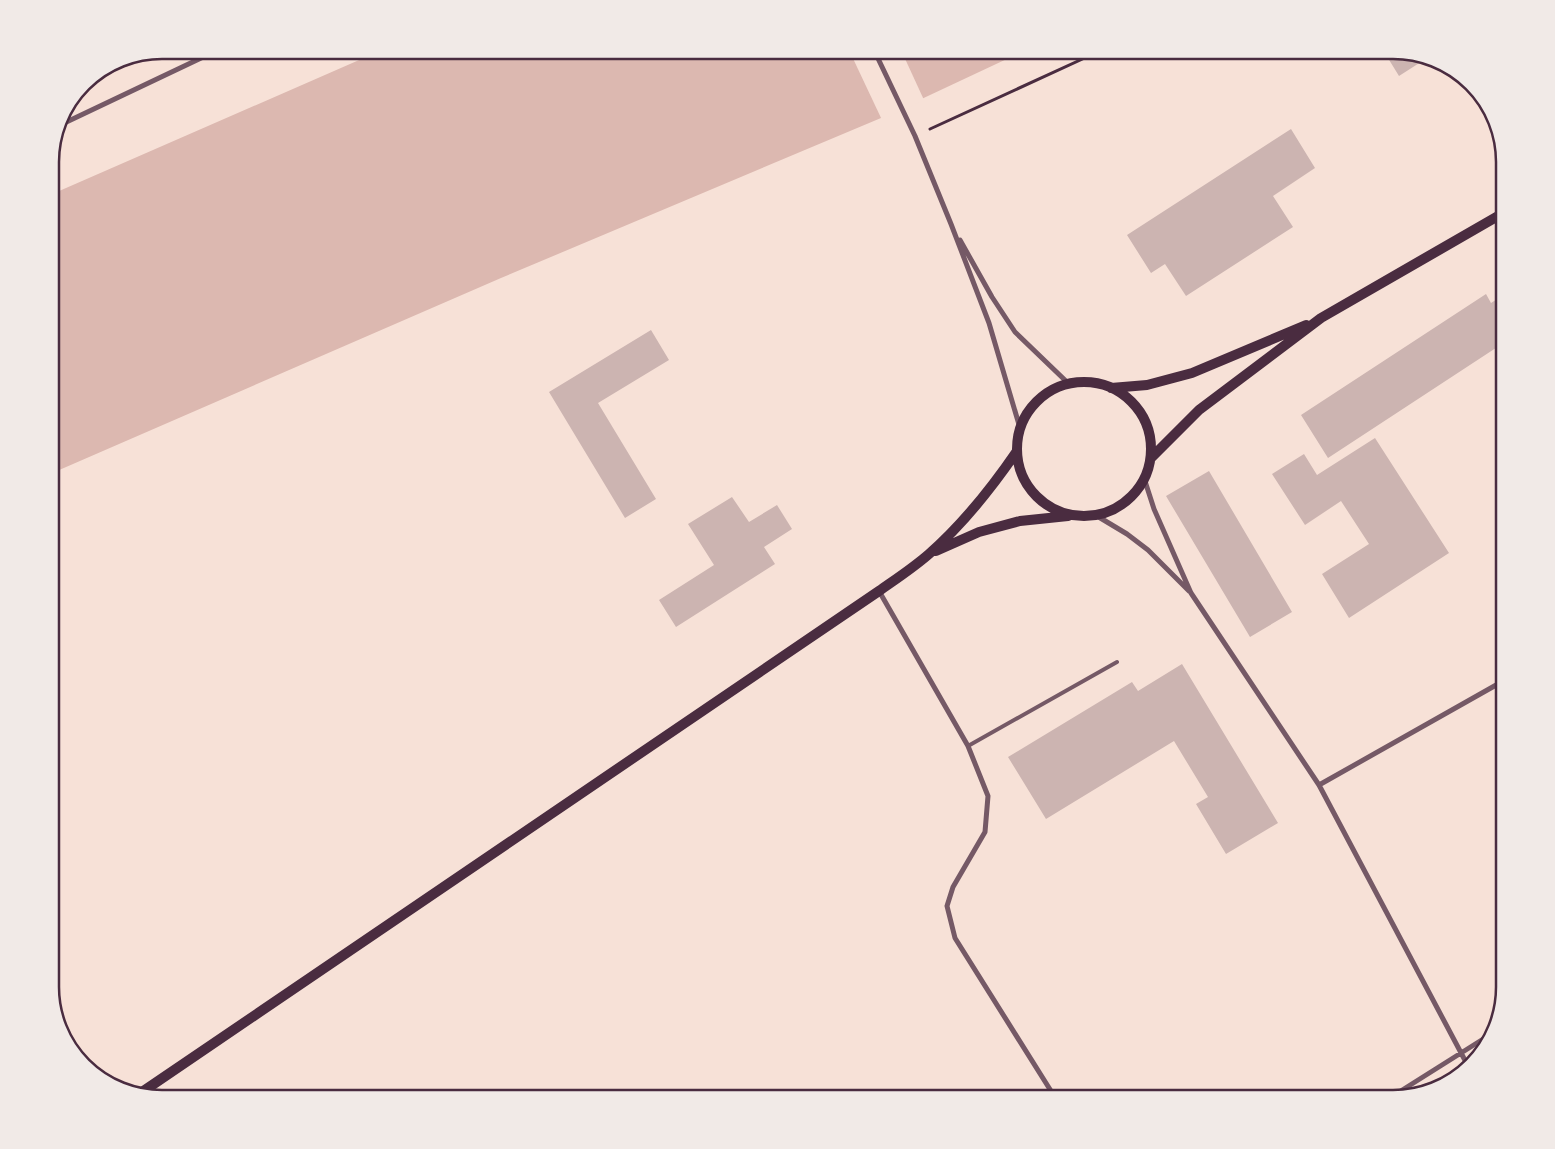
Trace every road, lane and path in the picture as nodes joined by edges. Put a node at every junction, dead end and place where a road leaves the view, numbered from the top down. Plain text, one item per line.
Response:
1 (199, 59) edge
2 (878, 59) edge
3 (1082, 59) edge
4 (67, 122) edge
5 (915, 136) junction
6 (1496, 217) edge
7 (951, 224) junction
8 (1321, 318) junction
9 (1069, 384) junction
10 (1111, 388) junction
11 (1020, 428) junction
12 (1016, 451) junction
13 (1151, 458) junction
14 (1144, 478) junction
15 (1072, 516) junction
16 (1097, 516) junction
17 (928, 554) junction
18 (879, 592) junction
19 (1191, 593) junction
20 (1117, 662) dead end
21 (1496, 685) edge
22 (968, 746) junction
23 (1319, 785) junction
24 (1481, 1041) edge
25 (1461, 1054) junction
26 (1465, 1061) edge
27 (147, 1089) edge
28 (1404, 1089) edge
29 (1050, 1090) edge

1 - 4 street
2 - 5 street
3 - 5 path
5 - 7 street
6 - 8 main road
7 - 9 street
7 - 11 street
8 - 10 main road
8 - 13 main road
9 - 10 main road
9 - 11 main road
10 - 13 main road
11 - 12 main road
12 - 15 main road
12 - 17 main road
13 - 14 main road
14 - 16 main road
14 - 19 street
15 - 16 main road
15 - 17 main road
16 - 19 street
17 - 18 main road
18 - 22 street
18 - 27 main road
19 - 23 street
20 - 22 lane
21 - 23 street
22 - 29 street
23 - 25 street
24 - 25 street
25 - 26 street
25 - 28 street

